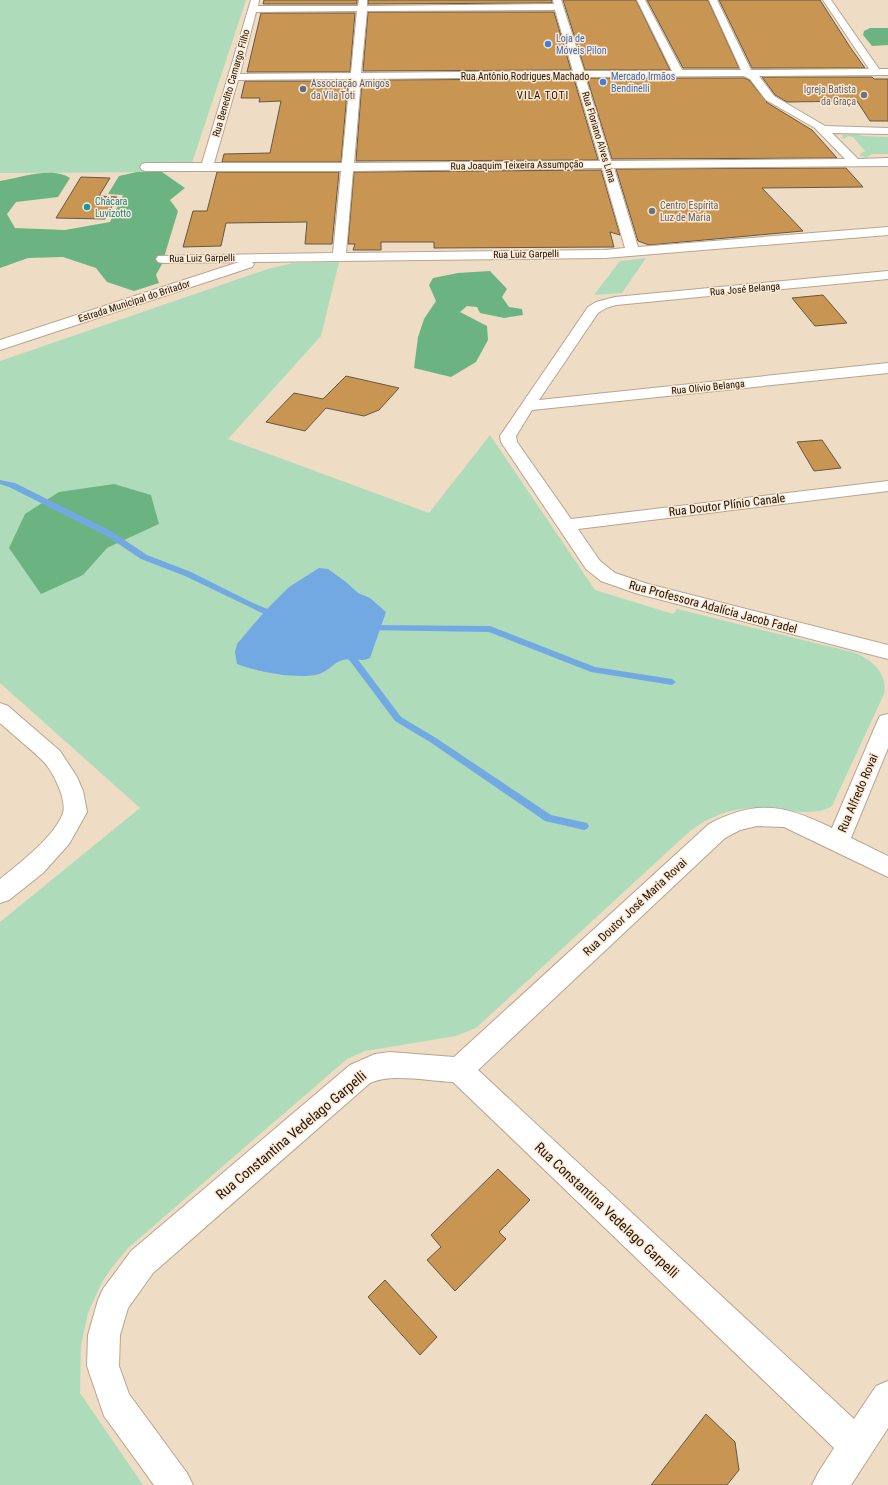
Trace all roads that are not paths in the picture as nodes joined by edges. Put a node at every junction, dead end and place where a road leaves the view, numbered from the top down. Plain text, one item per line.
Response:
1 (641, 0) edge
2 (713, 0) edge
3 (828, 0) edge
4 (253, 4) edge
5 (362, 4) edge
6 (558, 4) edge
7 (876, 72) junction
8 (888, 72) edge
9 (679, 74) junction
10 (748, 74) junction
11 (580, 75) junction
12 (234, 77) junction
13 (356, 77) junction
14 (823, 129) junction
15 (888, 130) edge
16 (855, 162) junction
17 (888, 162) edge
18 (607, 164) junction
19 (207, 166) junction
20 (146, 167) dead end
21 (348, 167) junction
22 (888, 231) edge
23 (633, 252) junction
24 (339, 256) junction
25 (268, 257) junction
26 (163, 259) dead end
27 (888, 275) edge
28 (602, 305) joint
29 (0, 345) edge
30 (888, 368) edge
31 (527, 406) junction
32 (888, 486) edge
33 (566, 525) junction
34 (888, 652) edge
35 (0, 711) edge
36 (888, 722) edge
37 (838, 841) junction
38 (888, 867) edge
39 (0, 893) edge
40 (459, 1070) junction
41 (888, 1398) edge
42 (856, 1445) junction
43 (175, 1485) edge
44 (830, 1485) edge

1 - 9 street
2 - 10 street
3 - 7 street
4 - 5 street
4 - 12 street, Rua Benedito Camargo Filho
5 - 6 street
5 - 13 street
6 - 11 street, Rua Floriano Alves Lima
7 - 8 street, Rua Antônio Rodrigues Machado
7 - 10 street, Rua Antônio Rodrigues Machado
9 - 10 street, Rua Antônio Rodrigues Machado
9 - 11 street, Rua Antônio Rodrigues Machado
10 - 14 street
11 - 13 street, Rua Antônio Rodrigues Machado
11 - 18 street, Rua Floriano Alves Lima
12 - 13 street, Rua Antônio Rodrigues Machado
12 - 19 street, Rua Benedito Camargo Filho
13 - 21 street
14 - 15 street
14 - 16 street
16 - 17 street, Rua Joaquim Teixeira Assumpção
16 - 18 street, Rua Joaquim Teixeira Assumpção
18 - 21 street, Rua Joaquim Teixeira Assumpção
18 - 23 street, Rua Floriano Alves Lima
19 - 20 street, Rua Joaquim Teixeira Assumpção
19 - 21 street, Rua Joaquim Teixeira Assumpção
21 - 24 street
22 - 23 street, Rua Luiz Garpelli
23 - 24 street, Rua Luiz Garpelli
24 - 25 street, Rua Luiz Garpelli
25 - 26 street, Rua Luiz Garpelli
25 - 29 street, Estrada Municipal do Britador
27 - 28 street, Rua José Belanga
28 - 31 street, Rua Professora Adalícia Jacob Fadel
30 - 31 street, Rua Olívio Belanga
31 - 33 street, Rua Professora Adalícia Jacob Fadel
32 - 33 street, Rua Doutor Plínio Canale
33 - 34 street, Rua Professora Adalícia Jacob Fadel
35 - 39 street
36 - 37 street, Rua Alfredo Rovai
37 - 38 street, Rua Doutor José Maria Rovai
37 - 40 street, Rua Doutor José Maria Rovai
40 - 42 street, Rua Constantina Vedelago Garpelli
40 - 43 street, Rua Constantina Vedelago Garpelli
41 - 42 street
42 - 44 street

